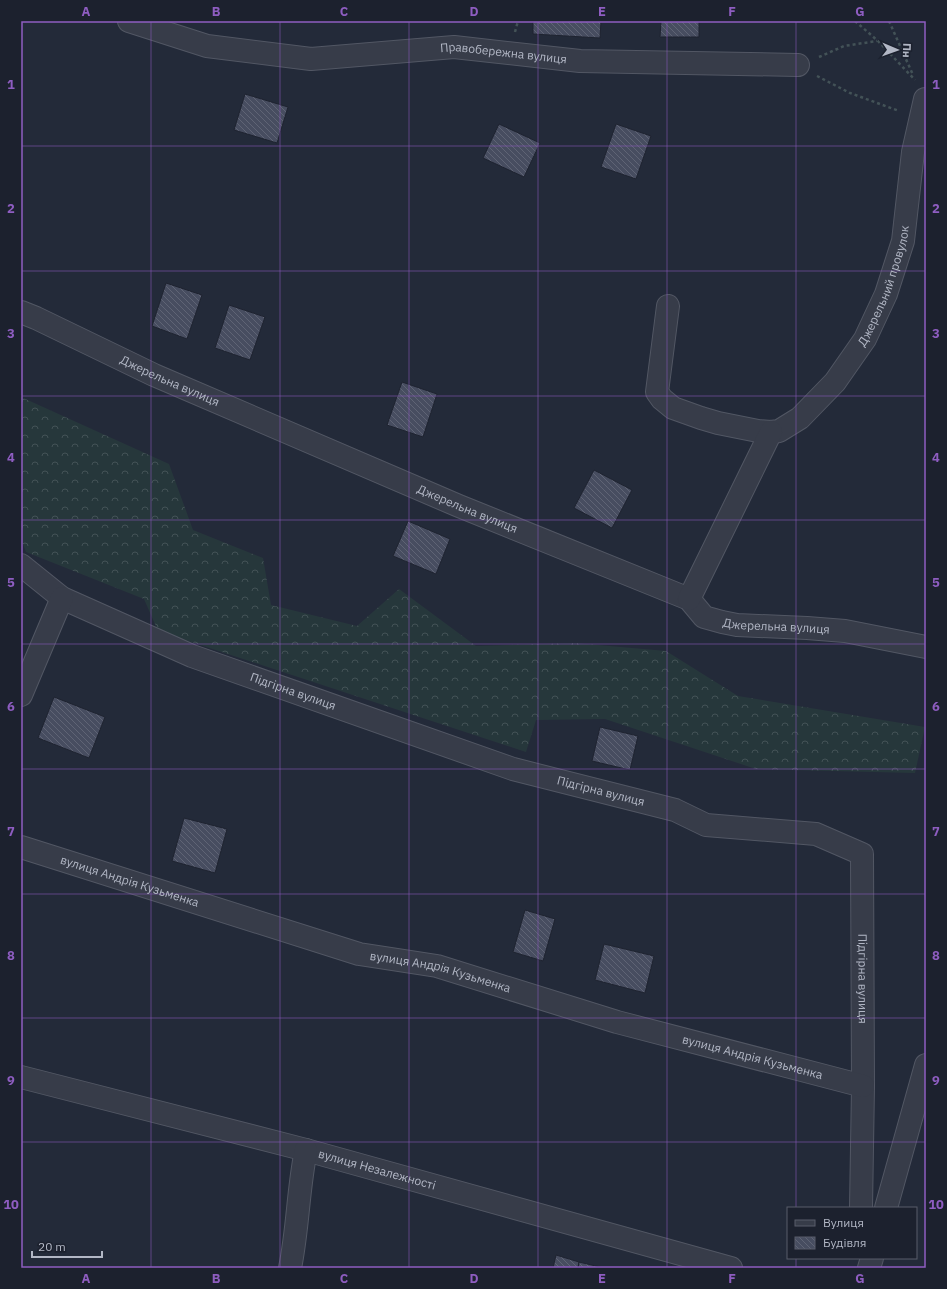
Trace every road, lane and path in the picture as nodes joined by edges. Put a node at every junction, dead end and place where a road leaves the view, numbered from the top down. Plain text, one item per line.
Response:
1 (129, 21) edge
2 (855, 21) edge
3 (889, 21) edge
4 (878, 41) junction
5 (798, 65) junction
6 (914, 78) junction
7 (923, 109) edge
8 (668, 306) dead end
9 (21, 312) edge
10 (770, 432) junction
11 (21, 565) edge
12 (62, 598) junction
13 (689, 599) junction
14 (926, 647) edge
15 (21, 695) edge
16 (21, 847) edge
17 (926, 1065) edge
18 (21, 1077) edge
19 (863, 1086) junction
20 (306, 1150) junction
21 (861, 1207) edge
22 (886, 1207) edge
23 (290, 1268) edge
24 (731, 1268) edge

1 - 5 street, Правобережна вулиця
2 - 4 path
3 - 6 path
4 - 5 path
4 - 6 path
5 - 7 path
6 - 7 path
7 - 10 street, Джерельний провулок
8 - 10 street, Джерельний провулок
9 - 13 street, Джерельна вулиця
10 - 13 street
11 - 12 street, Підгірна вулиця
12 - 15 street
12 - 19 street, Підгірна вулиця
13 - 14 street, Джерельна вулиця
16 - 19 street, вулиця Андрія Кузьменка
17 - 22 street
18 - 20 street, вулиця Незалежності
19 - 21 street, Підгірна вулиця
20 - 23 street
20 - 24 street, вулиця Незалежності

